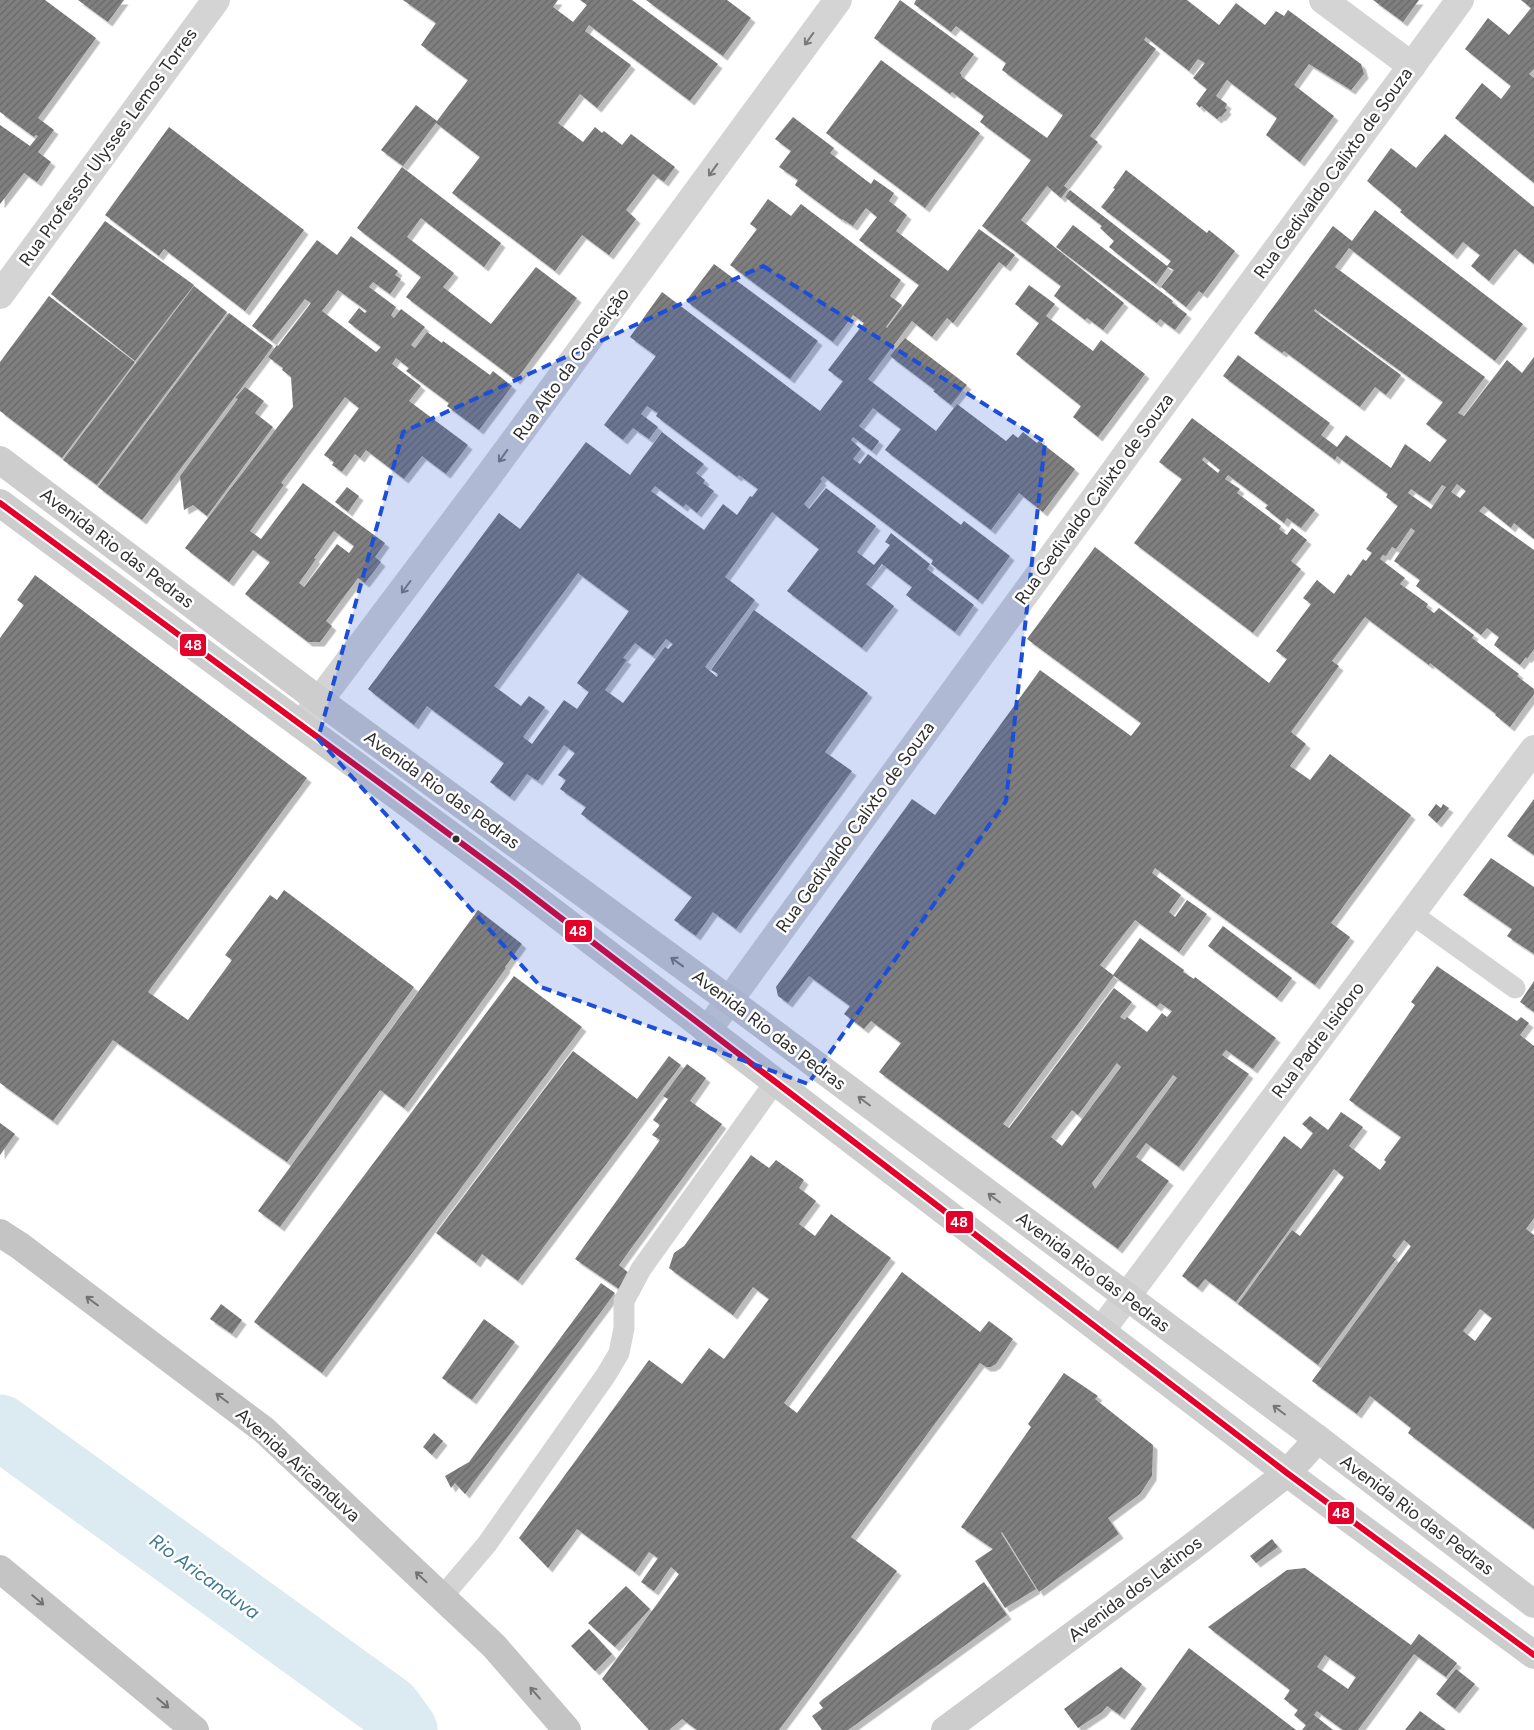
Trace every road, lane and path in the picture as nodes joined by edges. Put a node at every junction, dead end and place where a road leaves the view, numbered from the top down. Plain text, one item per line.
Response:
1 (216, 0) edge
2 (838, 0) edge
3 (1323, 0) edge
4 (1460, 0) edge
5 (1412, 66) junction
6 (0, 295) edge
7 (0, 460) edge
8 (0, 503) edge
9 (320, 701) junction
10 (302, 725) junction
11 (1534, 749) edge
12 (1412, 914) junction
13 (1515, 988) dead end
14 (729, 1000) junction
15 (707, 1031) junction
16 (775, 1082) junction
17 (0, 1233) edge
18 (1127, 1297) junction
19 (1101, 1331) junction
20 (1318, 1439) junction
21 (1287, 1473) junction
22 (0, 1569) edge
23 (442, 1597) junction
24 (1534, 1604) edge
25 (1534, 1655) edge
26 (195, 1730) edge
27 (568, 1730) edge
28 (945, 1730) edge

1 - 6 street, Rua Professor Ulysses Lemos Torres
2 -> 9 street, Rua Alto da Conceição
3 - 5 street
4 - 5 street, Rua Gedivaldo Calixto de Souza
5 - 14 street, Rua Gedivaldo Calixto de Souza
7 - 9 main road, Avenida Rio das Pedras
8 - 10 main road, Avenida Rio das Pedras
9 - 10 street, Rua Alto da Conceição
14 -> 9 main road, Avenida Rio das Pedras
10 - 15 main road, Avenida Rio das Pedras
11 - 12 street, Rua Padre Isidoro
12 - 13 lane
12 - 18 street, Rua Padre Isidoro
14 - 15 street, Rua Gedivaldo Calixto de Souza
18 -> 14 main road, Avenida Rio das Pedras
15 - 16 main road, Avenida Rio das Pedras
16 - 19 main road, Avenida Rio das Pedras
16 - 23 lane
23 -> 17 highway, Avenida Aricanduva
18 - 19 street, Rua Padre Isidoro
20 -> 18 main road, Avenida Rio das Pedras
19 - 21 main road, Avenida Rio das Pedras
20 - 21 main road, Avenida dos Latinos
20 - 24 main road, Avenida Rio das Pedras
21 - 25 main road, Avenida Rio das Pedras
21 - 28 main road, Avenida dos Latinos
22 -> 26 highway
27 -> 23 highway, Avenida Aricanduva

